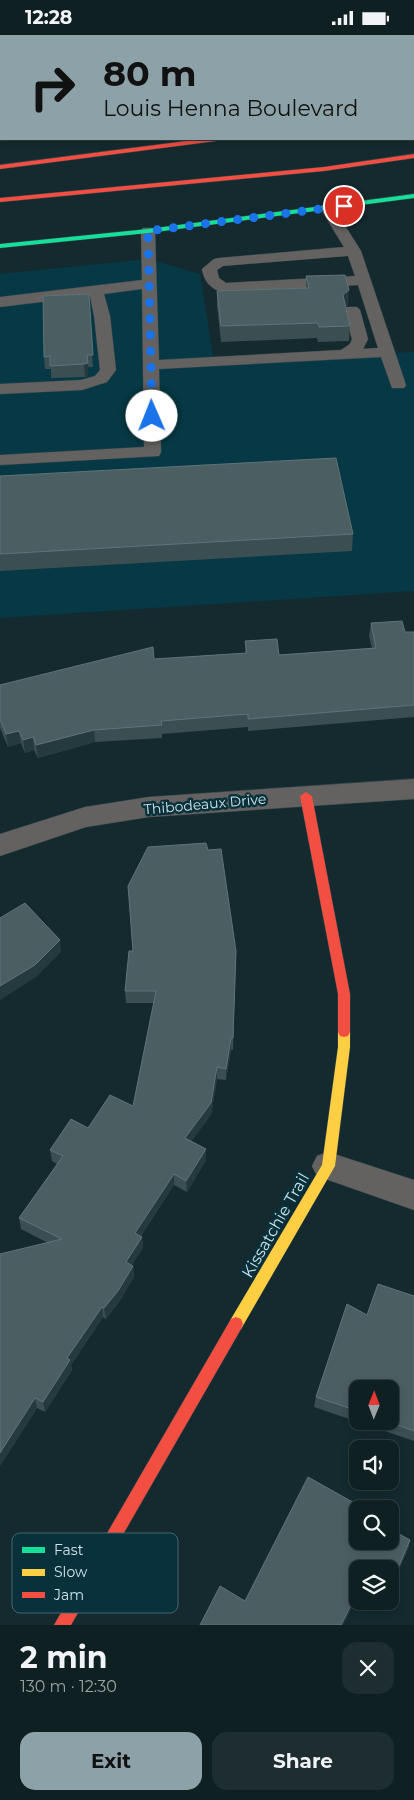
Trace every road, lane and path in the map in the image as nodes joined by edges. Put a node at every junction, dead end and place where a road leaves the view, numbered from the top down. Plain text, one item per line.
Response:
1 (209, 140) edge
2 (414, 156) edge
3 (0, 167) edge
4 (414, 196) edge
5 (0, 200) edge
6 (327, 208) junction
7 (148, 231) junction
8 (0, 246) edge
9 (354, 251) junction
10 (345, 281) junction
11 (364, 281) junction
12 (149, 284) junction
13 (96, 291) junction
14 (0, 302) edge
15 (387, 352) junction
16 (345, 354) junction
17 (150, 365) junction
18 (398, 385) dead end
19 (0, 389) edge
20 (0, 460) edge
21 (414, 789) edge
22 (306, 796) junction
23 (0, 845) edge
24 (328, 1166) junction
25 (414, 1195) edge
26 (115, 1533) edge
27 (69, 1613) edge
28 (62, 1625) edge

1 - 3 main road
2 - 5 main road
4 - 6 main road
6 - 7 main road
6 - 9 lane
7 - 8 main road
7 - 12 lane
9 - 10 lane
9 - 11 lane
10 - 11 lane
10 - 16 lane
11 - 15 lane
12 - 13 lane
12 - 17 lane
13 - 14 lane
13 - 19 lane
15 - 16 lane
15 - 18 lane
16 - 17 lane
17 - 20 lane
21 - 22 street, Thibodeaux Drive
22 - 23 street, Thibodeaux Drive
22 - 24 main road, Kissatchie Trail
24 - 25 street
24 - 26 main road, Kissatchie Trail
27 - 28 main road, Kissatchie Trail

